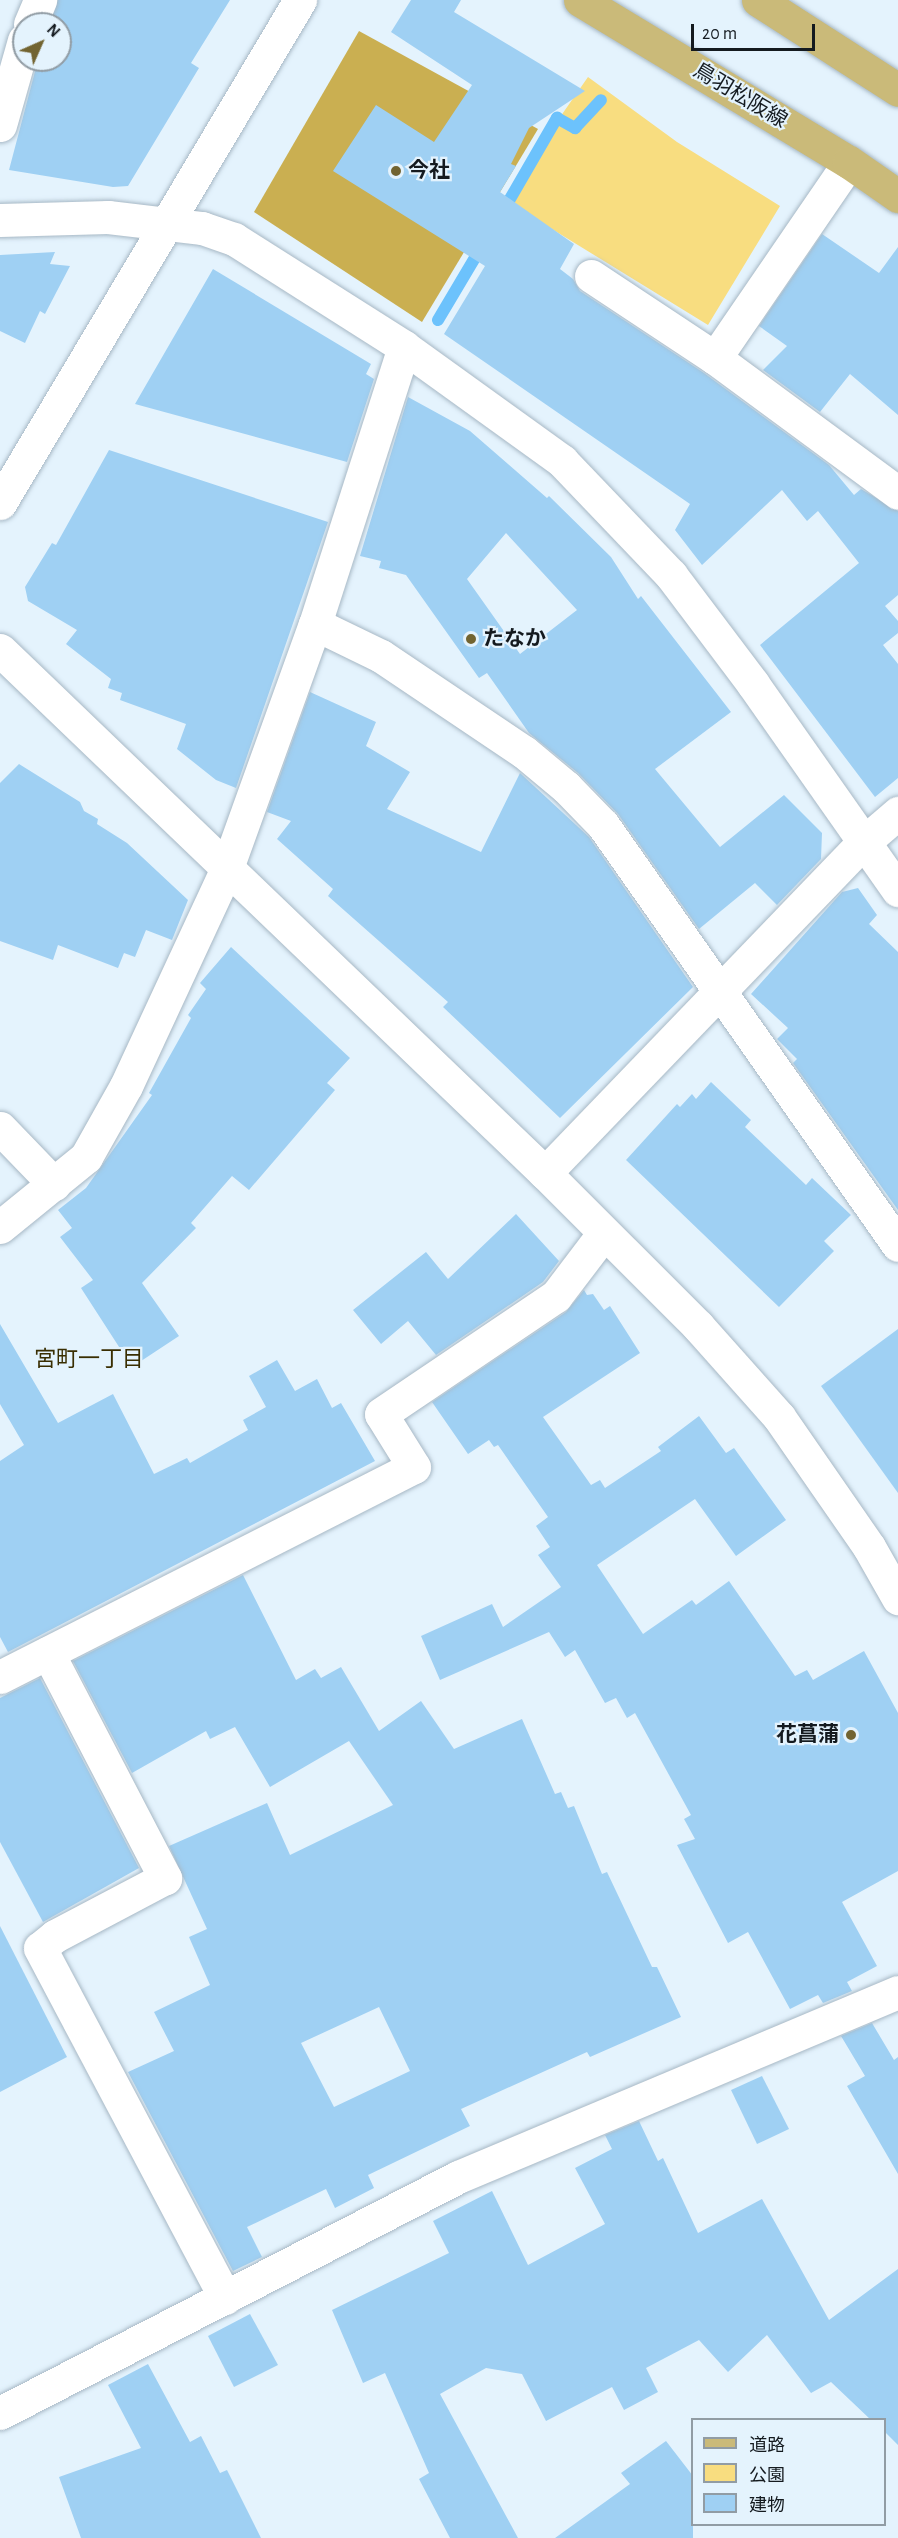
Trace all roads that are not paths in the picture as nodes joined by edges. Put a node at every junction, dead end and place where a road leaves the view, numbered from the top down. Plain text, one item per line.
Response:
1 (300, 0) edge
2 (580, 0) edge
3 (758, 0) edge
4 (15, 72) edge
5 (898, 90) edge
6 (0, 125) edge
7 (849, 162) junction
8 (898, 196) edge
9 (0, 220) edge
10 (166, 226) junction
11 (591, 276) dead end
12 (404, 346) junction
13 (715, 358) junction
14 (898, 494) edge
15 (0, 503) edge
16 (315, 624) junction
17 (0, 650) edge
18 (898, 813) edge
19 (864, 843) junction
20 (227, 868) junction
21 (898, 890) edge
22 (719, 994) junction
23 (0, 1128) edge
24 (545, 1173) junction
25 (54, 1184) junction
26 (0, 1227) edge
27 (603, 1234) junction
28 (898, 1245) edge
29 (898, 1598) edge
30 (48, 1653) junction
31 (0, 1677) edge
32 (898, 1992) edge
33 (225, 2298) junction
34 (0, 2413) edge

1 - 10 street
2 - 7 main road, 鳥羽松阪線
3 - 5 main road
4 - 6 street
7 - 8 main road, 鳥羽松阪線
7 - 13 street
9 - 10 street
10 - 12 street
10 - 15 street
11 - 13 street
12 - 16 street
12 - 19 street
13 - 14 street
16 - 20 street
16 - 22 street
17 - 20 street
18 - 19 street
19 - 21 street
19 - 22 street
20 - 24 street
20 - 25 street
22 - 24 street
22 - 28 street
23 - 25 street
24 - 27 street
25 - 26 street
27 - 29 street
27 - 30 street
30 - 31 street
30 - 33 street
32 - 33 street
33 - 34 street

